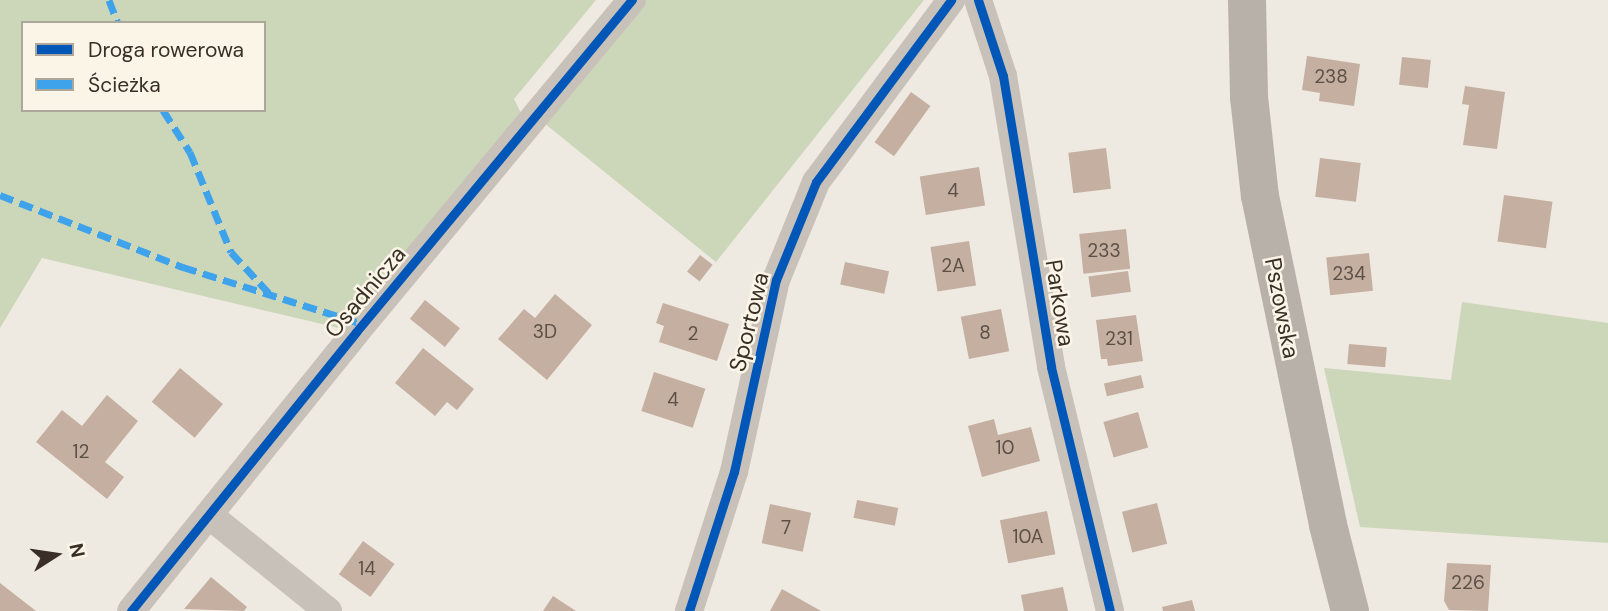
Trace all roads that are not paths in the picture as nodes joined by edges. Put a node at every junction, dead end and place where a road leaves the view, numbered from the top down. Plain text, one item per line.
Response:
1 (632, 0) edge
2 (951, 0) edge
3 (978, 0) edge
4 (1247, 0) edge
5 (209, 515) junction
6 (131, 611) edge
7 (328, 611) edge
8 (689, 611) edge
9 (1110, 611) edge
10 (1350, 611) edge

1 - 5 street, Osadnicza
2 - 8 street, Sportowa
3 - 9 street, Parkowa
4 - 10 main road, Pszowska
5 - 6 street, Osadnicza
5 - 7 street

